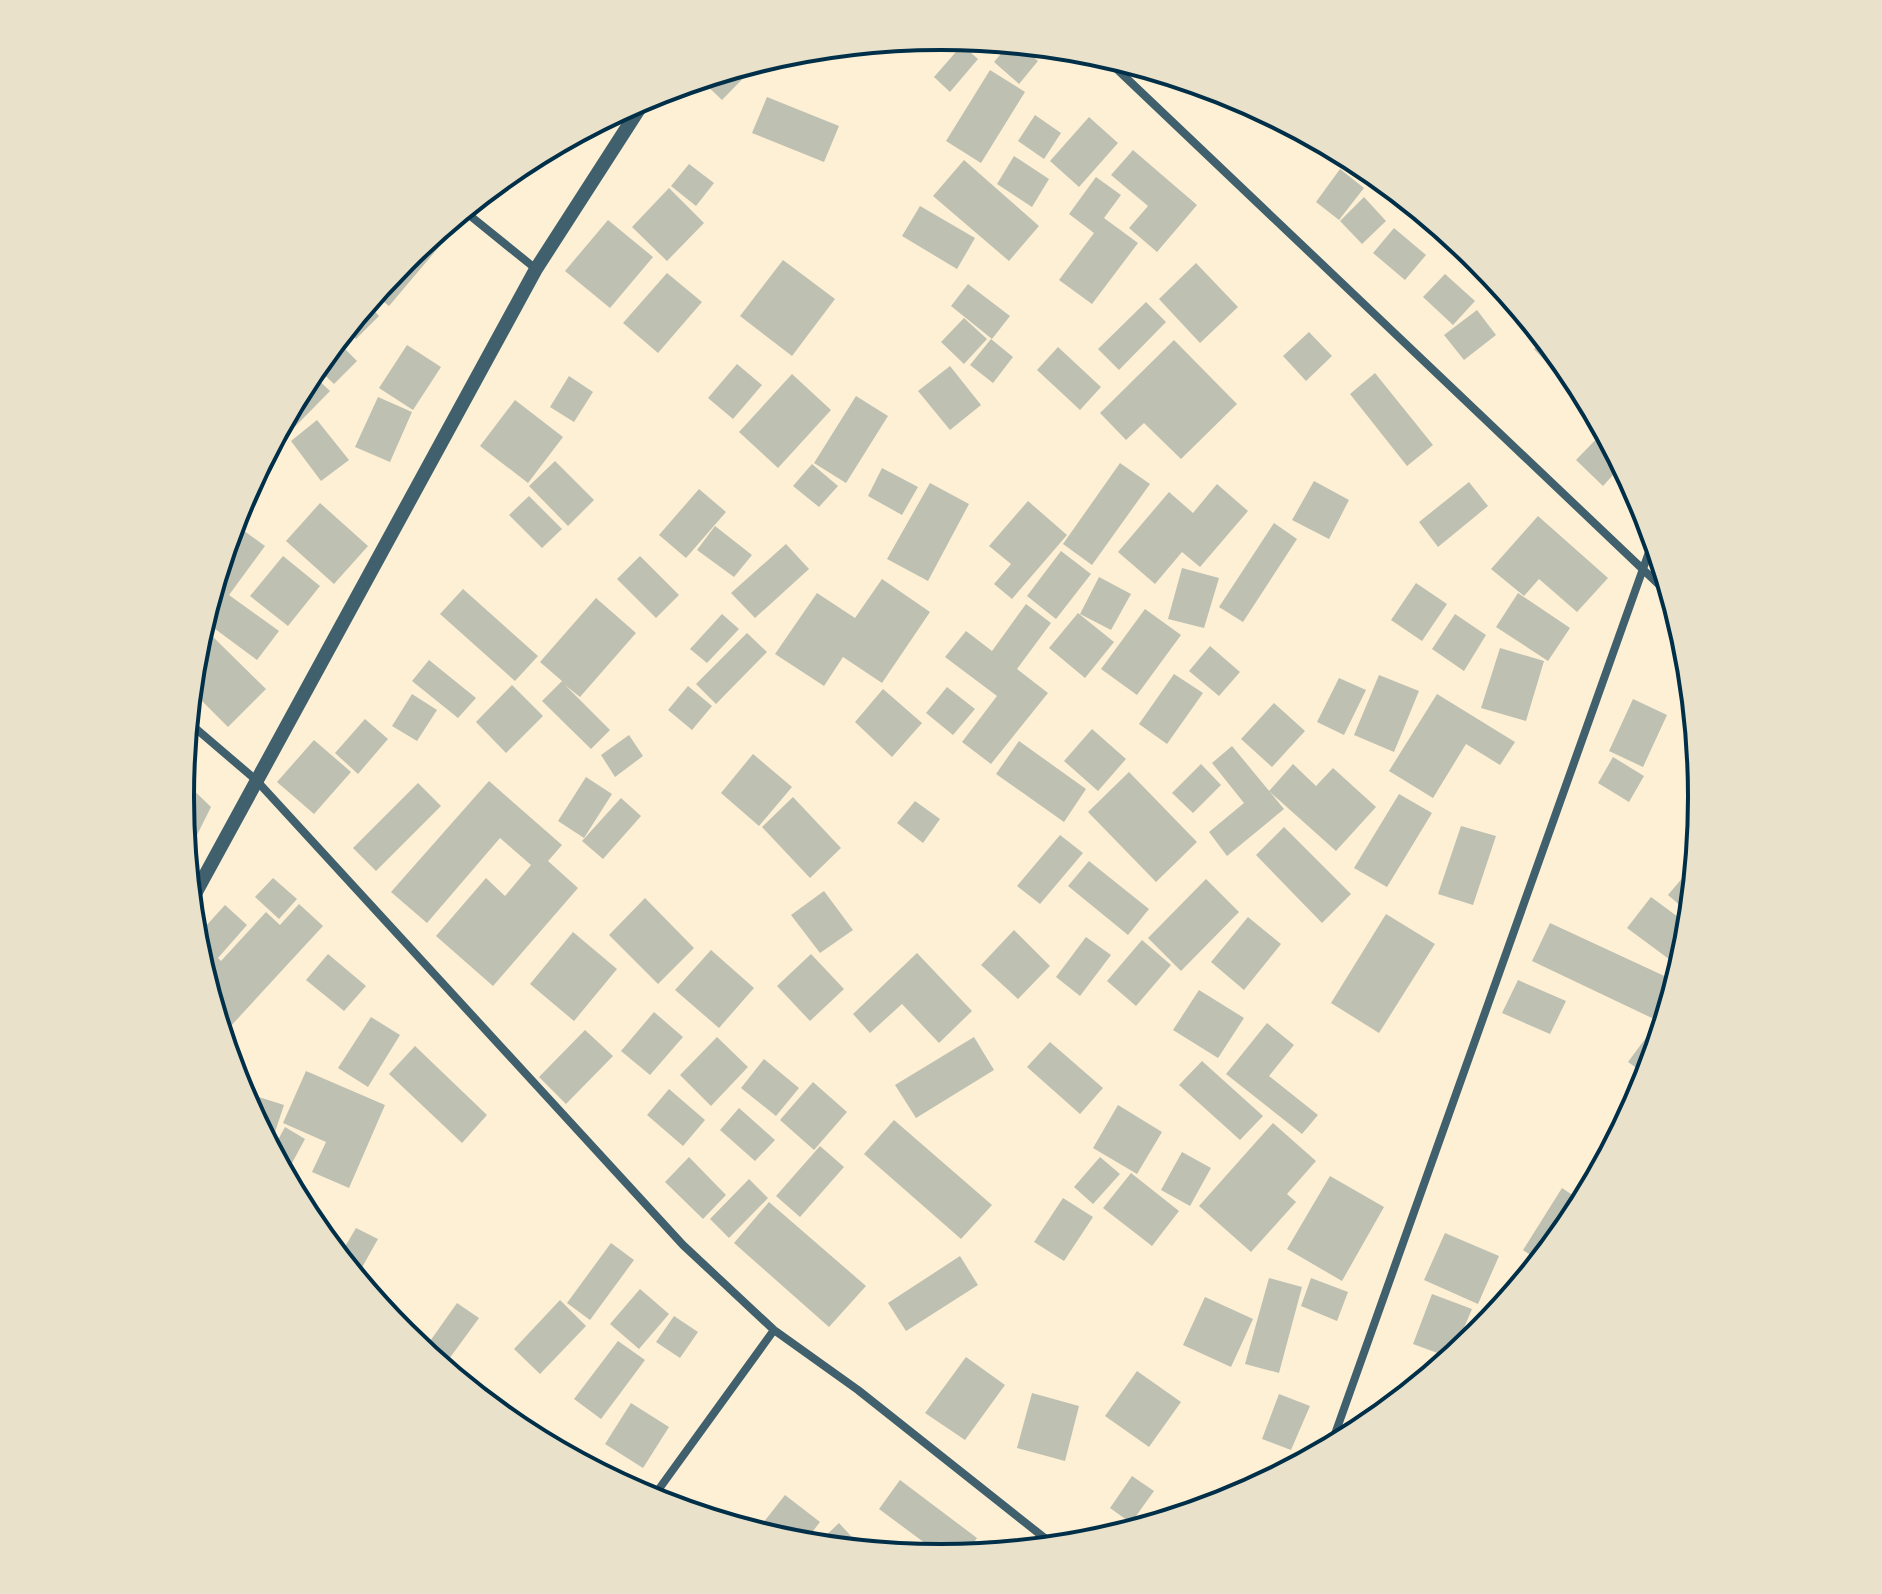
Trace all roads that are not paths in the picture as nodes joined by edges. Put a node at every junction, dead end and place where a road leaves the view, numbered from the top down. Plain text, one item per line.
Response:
1 (1119, 72) edge
2 (634, 116) edge
3 (471, 216) edge
4 (536, 269) junction
5 (1647, 555) edge
6 (1642, 569) junction
7 (1656, 582) edge
8 (197, 730) edge
9 (256, 780) junction
10 (199, 886) edge
11 (774, 1330) junction
12 (1336, 1430) edge
13 (659, 1489) edge
14 (1044, 1537) edge

1 - 6 street
2 - 4 street
3 - 4 street
4 - 9 street
5 - 6 street
6 - 7 street
6 - 12 street
8 - 9 street
9 - 10 street
9 - 11 street
11 - 13 street
11 - 14 street

